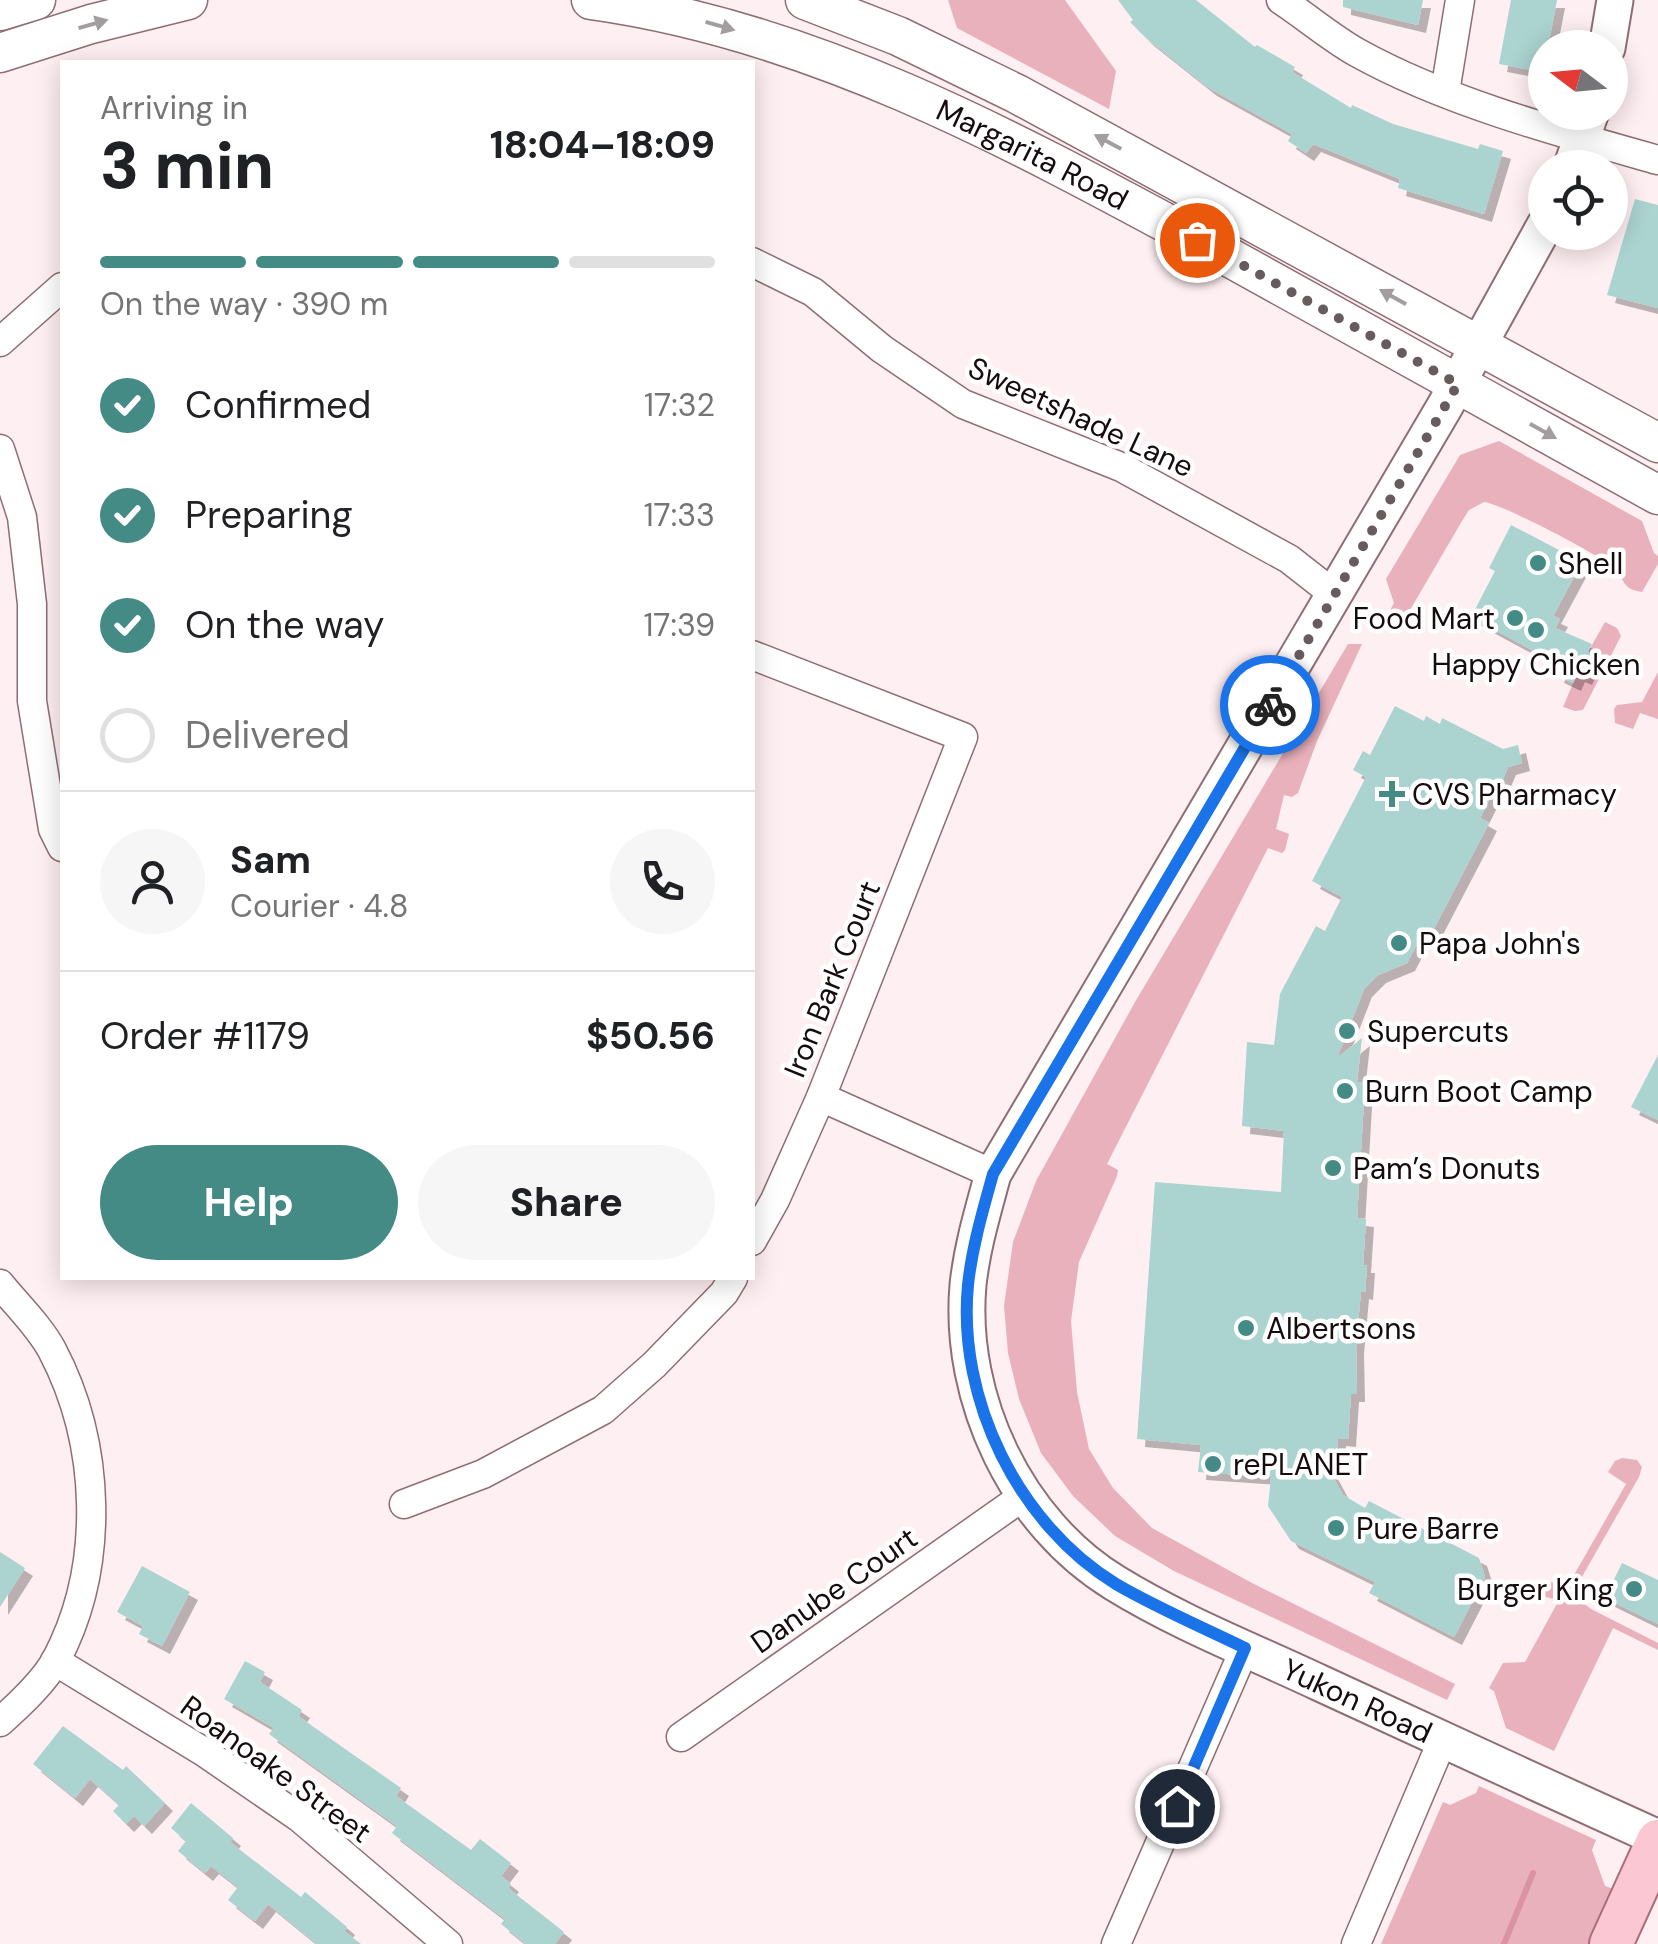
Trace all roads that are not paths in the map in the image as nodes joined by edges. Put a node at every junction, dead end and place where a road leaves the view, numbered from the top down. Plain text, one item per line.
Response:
1 (36, 0) edge
2 (188, 0) edge
3 (591, 0) edge
4 (805, 0) edge
5 (1282, 0) edge
6 (1460, 0) edge
7 (1614, 0) edge
8 (0, 11) edge
9 (1610, 30) edge
10 (0, 53) edge
11 (1445, 92) junction
12 (1582, 140) edge
13 (1658, 160) edge
14 (1531, 250) edge
15 (755, 263) edge
16 (60, 289) edge
17 (0, 342) edge
18 (1478, 345) junction
19 (1458, 384) junction
20 (1658, 443) edge
21 (0, 449) edge
22 (1658, 495) edge
23 (1335, 595) junction
24 (755, 656) edge
25 (60, 843) edge
26 (820, 1097) junction
27 (993, 1174) junction
28 (755, 1237) edge
29 (732, 1280) edge
30 (0, 1284) edge
31 (1025, 1495) junction
32 (404, 1504) dead end
33 (1245, 1648) junction
34 (55, 1661) junction
35 (0, 1722) edge
36 (681, 1737) dead end
37 (1443, 1739) junction
38 (1658, 1840) edge
39 (448, 1944) edge
40 (1116, 1944) edge
41 (1356, 1944) edge
42 (1611, 1944) edge

1 - 8 main road
10 -> 2 main road
3 -> 19 main road, Margarita Road
18 -> 4 main road, Margarita Road
5 - 11 street
6 - 11 street
7 - 9 street
11 - 12 street
12 - 13 street
14 - 18 street, Yukon Road
15 - 23 street, Sweetshade Lane
16 - 17 street
18 - 19 street, Yukon Road
18 - 20 main road, Margarita Road
19 -> 22 main road, Margarita Road
19 - 23 street, Yukon Road
21 - 25 street
23 - 27 street, Yukon Road
24 - 26 street, Iron Bark Court
26 - 27 street
26 - 28 street, Iron Bark Court
27 - 31 street, Yukon Road
29 - 32 street
30 - 34 street
31 - 33 street, Yukon Road
31 - 36 street, Danube Court
33 - 37 street, Yukon Road
33 - 40 street
34 - 35 street
34 - 39 street, Roanoake Street
37 - 38 street, Yukon Road
37 - 41 street
38 - 42 main road

